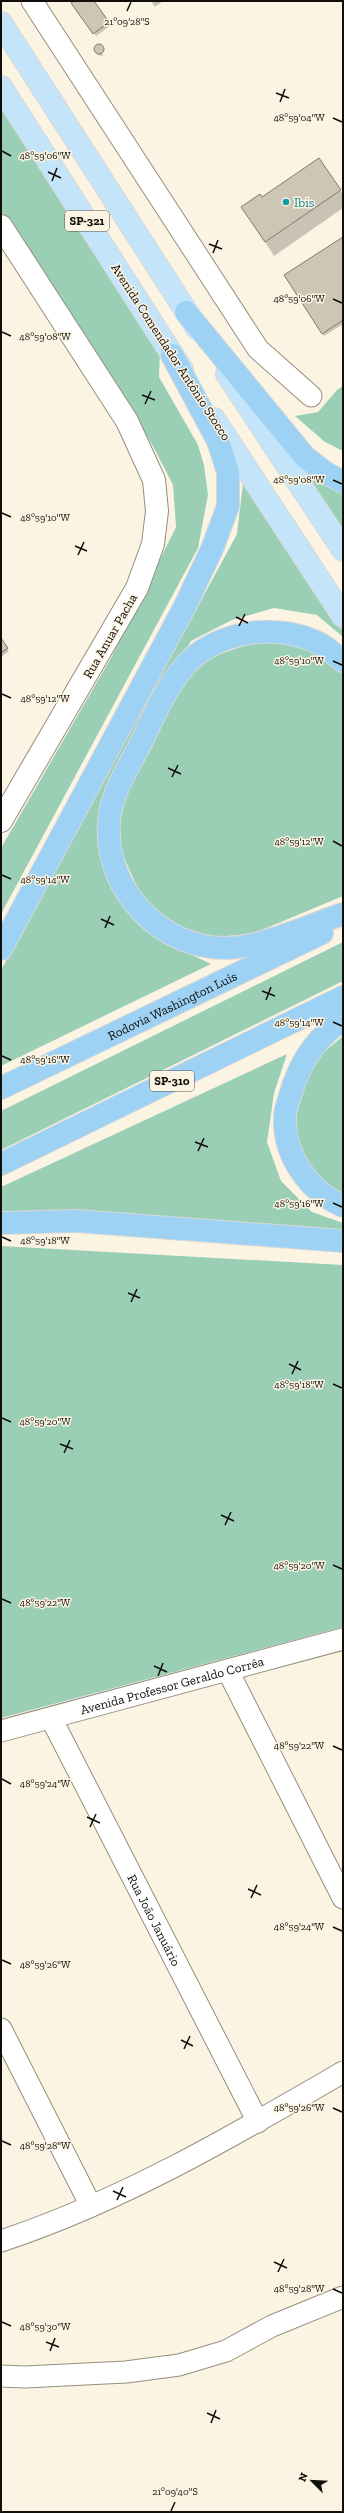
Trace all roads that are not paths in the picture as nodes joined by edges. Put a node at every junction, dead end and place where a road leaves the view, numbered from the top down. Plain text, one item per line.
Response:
1 (32, 1) edge
2 (1, 23) edge
3 (1, 87) edge
4 (1, 226) edge
5 (186, 312) junction
6 (172, 354) junction
7 (311, 396) dead end
8 (343, 482) edge
9 (343, 550) edge
10 (343, 616) edge
11 (343, 661) edge
12 (1, 822) edge
13 (343, 914) edge
14 (343, 923) edge
15 (1, 949) edge
16 (343, 997) edge
17 (343, 1020) edge
18 (1, 1088) edge
19 (1, 1164) edge
20 (343, 1206) edge
21 (1, 1223) edge
22 (343, 1242) edge
23 (343, 1639) edge
24 (228, 1671) junction
25 (51, 1718) junction
26 (1, 1731) edge
27 (343, 1898) edge
28 (1, 2029) edge
29 (343, 2072) edge
30 (258, 2122) junction
31 (91, 2206) junction
32 (1, 2241) edge
33 (343, 2297) edge
34 (1, 2376) edge

1 - 7 street
2 - 5 main road, SP-321
3 - 6 main road, Avenida Comendador Antônio Stocco / SP-321
4 - 12 street, Rua Anuar Pacha
5 - 8 highway
5 - 9 main road
6 - 10 main road, Avenida Comendador Antônio Stocco
6 - 15 highway
11 - 13 highway
14 - 18 highway, Rodovia Washington Luís
16 - 19 highway, SP-310
17 - 20 highway
21 - 22 highway
23 - 24 street, Avenida Professor Geraldo Corrêa
24 - 25 street, Avenida Professor Geraldo Corrêa
24 - 27 street
25 - 26 street, Avenida Professor Geraldo Corrêa
25 - 30 street, Rua João Januário
28 - 31 street
29 - 30 street
30 - 31 street
31 - 32 street
33 - 34 street

